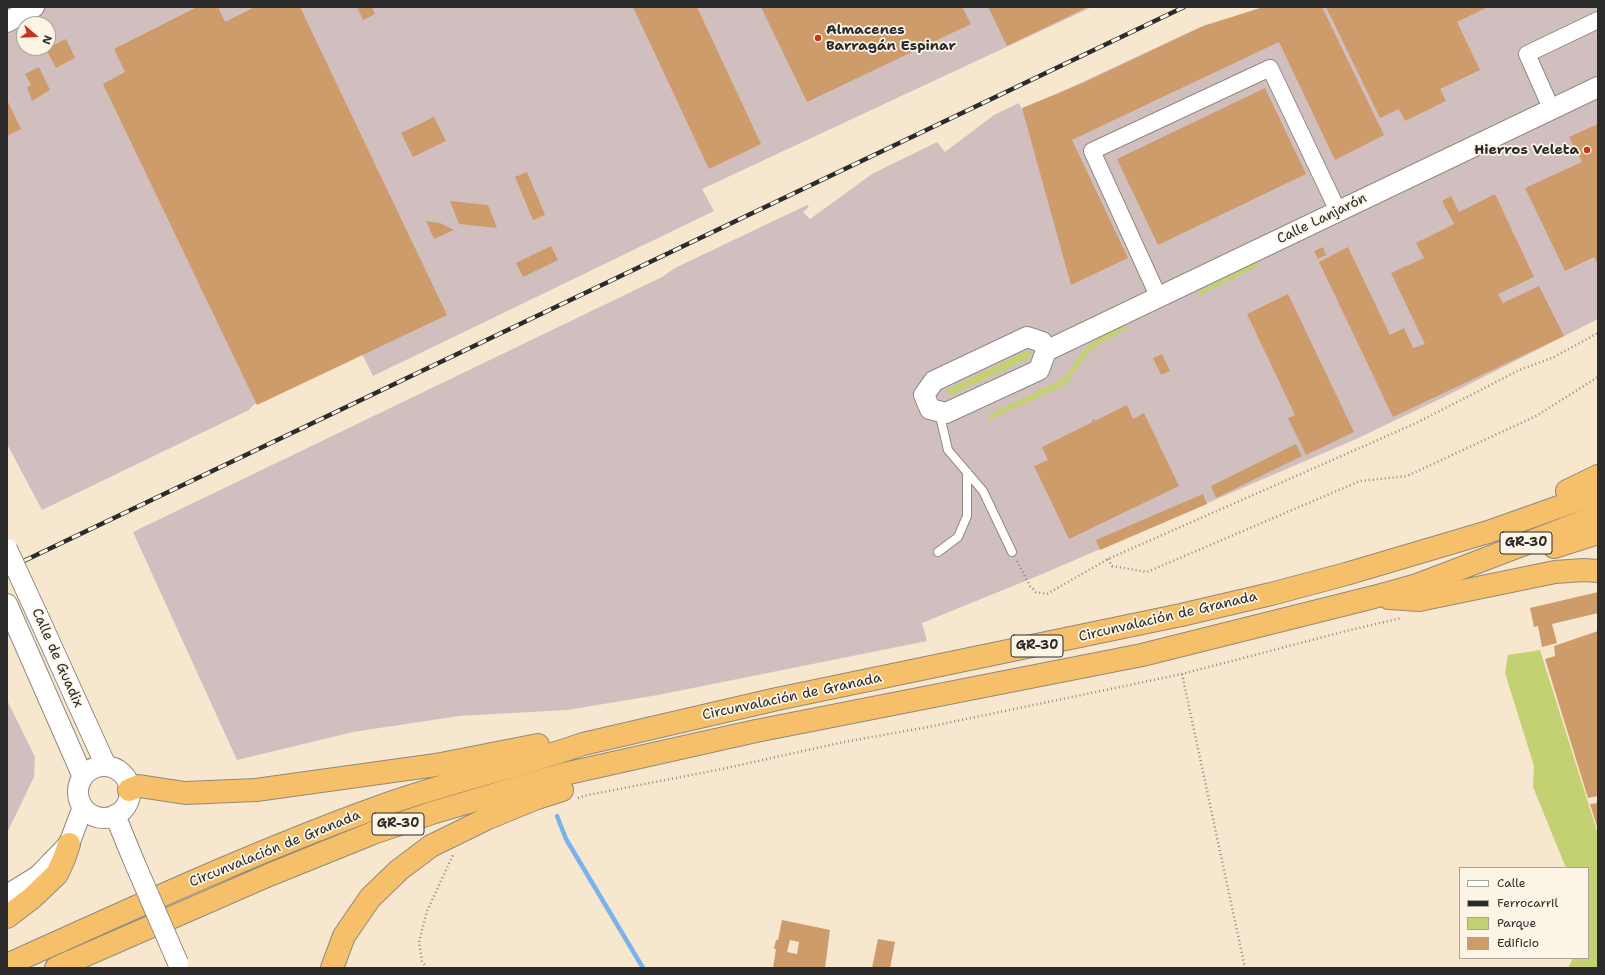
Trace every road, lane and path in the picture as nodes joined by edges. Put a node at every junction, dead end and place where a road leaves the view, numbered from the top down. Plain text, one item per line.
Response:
1 (34, 7) edge
2 (1598, 20) edge
3 (7, 22) edge
4 (1598, 74) edge
5 (1598, 87) edge
6 (1547, 99) junction
7 (1336, 207) junction
8 (1154, 287) junction
9 (1598, 333) edge
10 (1044, 347) junction
11 (1598, 377) edge
12 (939, 411) junction
13 (967, 472) junction
14 (1598, 476) edge
15 (1598, 493) edge
16 (1598, 516) edge
17 (1488, 532) junction
18 (1598, 533) edge
19 (7, 549) edge
20 (938, 552) dead end
21 (1012, 552) joint
22 (1108, 559) junction
23 (1455, 571) junction
24 (1598, 571) edge
25 (1374, 598) junction
26 (11, 612) edge
27 (1404, 617) dead end
28 (1182, 674) junction
29 (756, 731) junction
30 (583, 744) junction
31 (106, 766) junction
32 (83, 777) junction
33 (129, 790) junction
34 (573, 800) dead end
35 (83, 807) junction
36 (115, 815) junction
37 (69, 844) junction
38 (454, 853) dead end
39 (7, 895) edge
40 (7, 917) edge
41 (7, 965) edge
42 (179, 966) edge
43 (56, 968) edge
44 (332, 968) edge
45 (427, 968) edge
46 (1245, 968) edge

1 - 3 street
2 - 6 street
4 - 6 street, Calle Lanjarón
5 - 7 street, Calle Lanjarón
6 - 7 street, Calle Lanjarón
7 - 8 street, Calle Lanjarón
7 - 8 street, Calle Lanjarón
7 - 10 street, Calle Lanjarón
8 - 10 street, Calle Lanjarón
9 - 22 path
10 - 12 street
10 - 12 street
11 - 22 path
12 - 13 lane
13 - 20 lane
13 - 21 lane
14 - 17 highway
15 - 17 highway, Circunvalación de Granada / GR-30
16 - 23 highway, Circunvalación de Granada / GR-30
17 - 30 highway, Circunvalación de Granada / GR-30
18 - 23 highway
19 - 31 street, Calle de Guadix, bridge
21 - 22 path
23 - 25 highway, Circunvalación de Granada / GR-30
24 - 25 highway
25 - 29 highway, Circunvalación de Granada / GR-30
26 - 32 street, Calle de Guadix
27 - 28 path
28 - 34 path
28 - 46 path
29 - 43 highway, Circunvalación de Granada / GR-30
29 - 44 highway
30 - 33 highway
30 - 41 highway, Circunvalación de Granada / GR-30
31 - 32 street
31 - 33 street
32 - 35 street
33 - 36 street
35 - 36 street
35 - 37 street
36 - 42 street, bridge
37 - 39 street
37 - 40 highway
38 - 45 path

